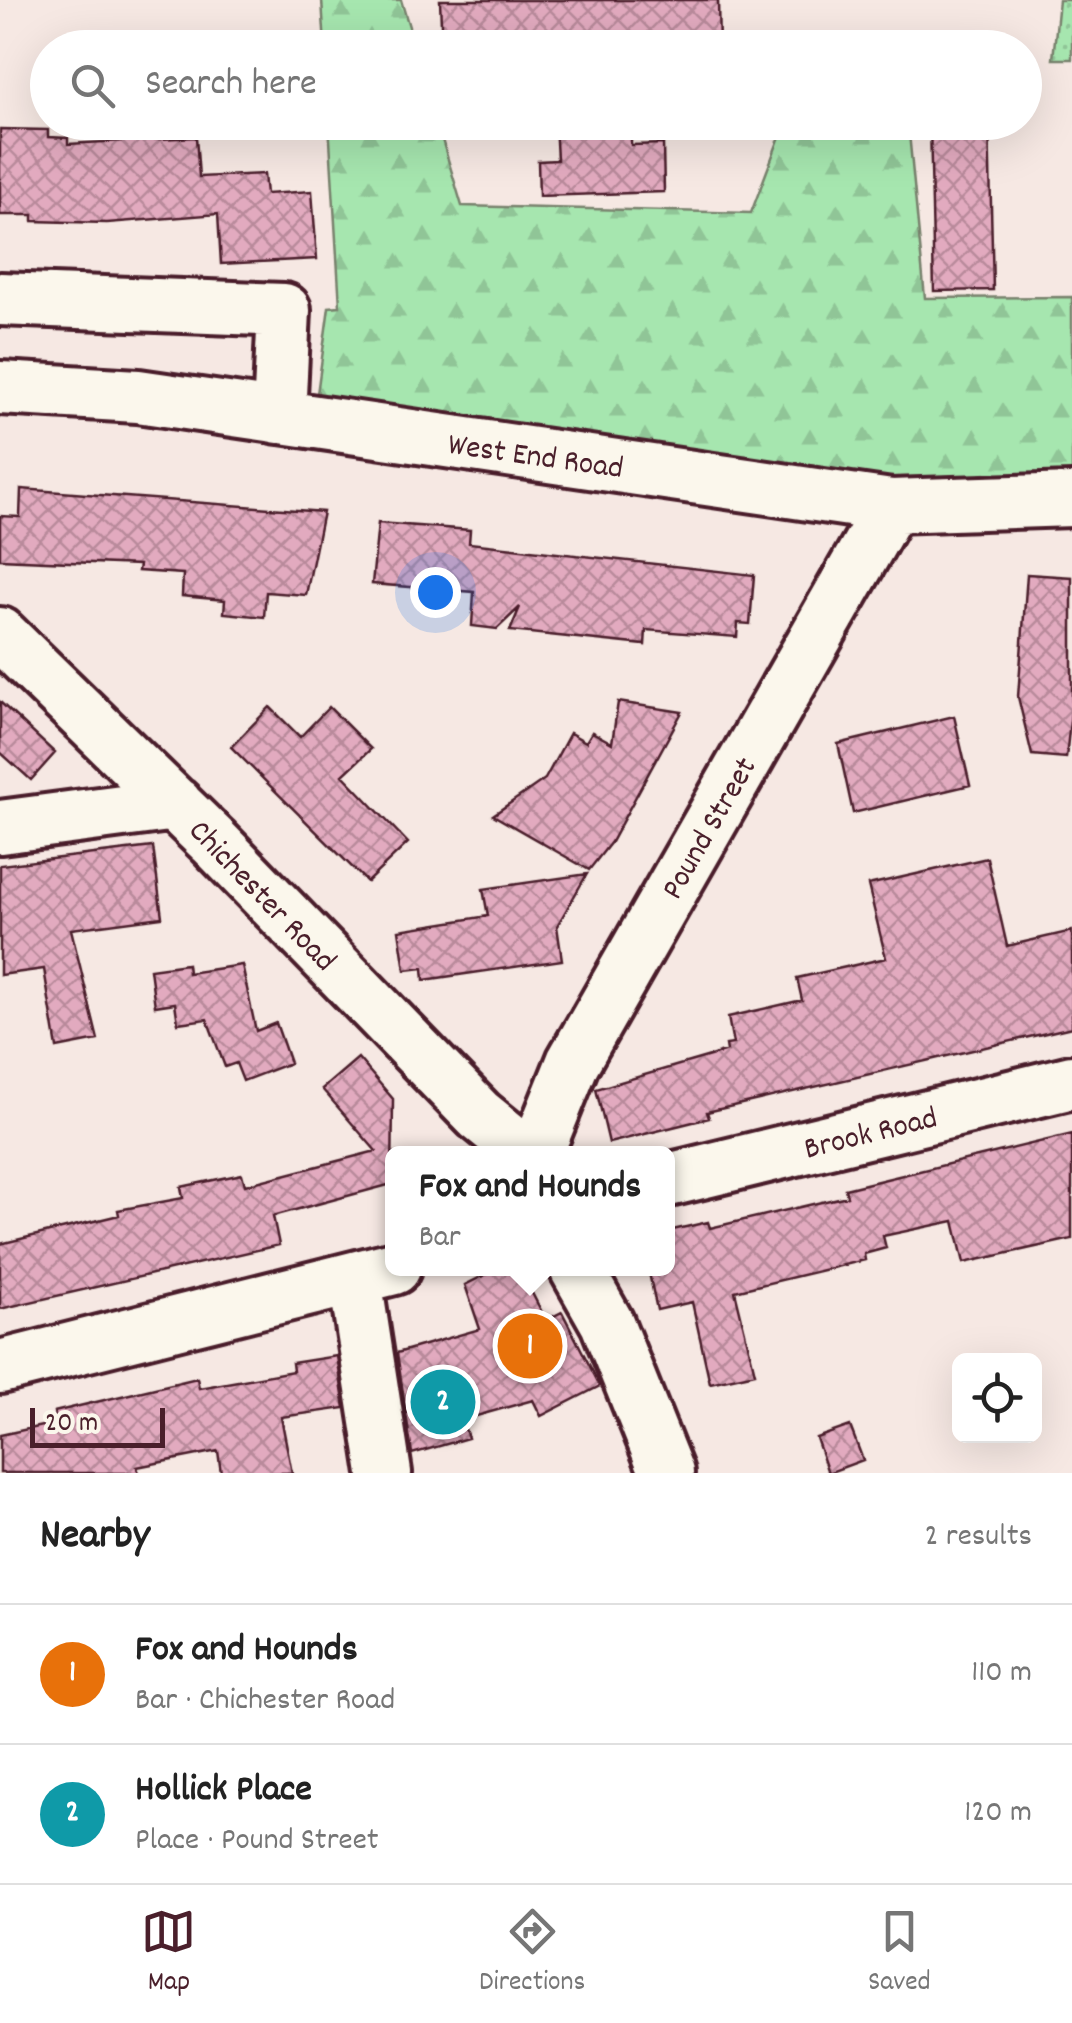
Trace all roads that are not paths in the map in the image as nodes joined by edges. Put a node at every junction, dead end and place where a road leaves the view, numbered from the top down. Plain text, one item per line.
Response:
1 (0, 299) edge
2 (0, 388) edge
3 (279, 416) junction
4 (1072, 500) edge
5 (891, 506) junction
6 (0, 634) edge
7 (176, 804) junction
8 (0, 827) edge
9 (1072, 1082) edge
10 (518, 1146) edge
11 (539, 1146) edge
12 (675, 1178) edge
13 (374, 1274) edge
14 (581, 1276) edge
15 (0, 1367) edge
16 (385, 1473) edge
17 (667, 1473) edge

1 - 3 street
2 - 3 street, West End Road
3 - 5 street, West End Road
4 - 5 street, West End Road
5 - 11 street, Pound Street
6 - 7 street, Chichester Road
7 - 8 street
7 - 10 street, Chichester Road
9 - 12 street, Brook Road
13 - 15 street
13 - 16 street
14 - 17 street

